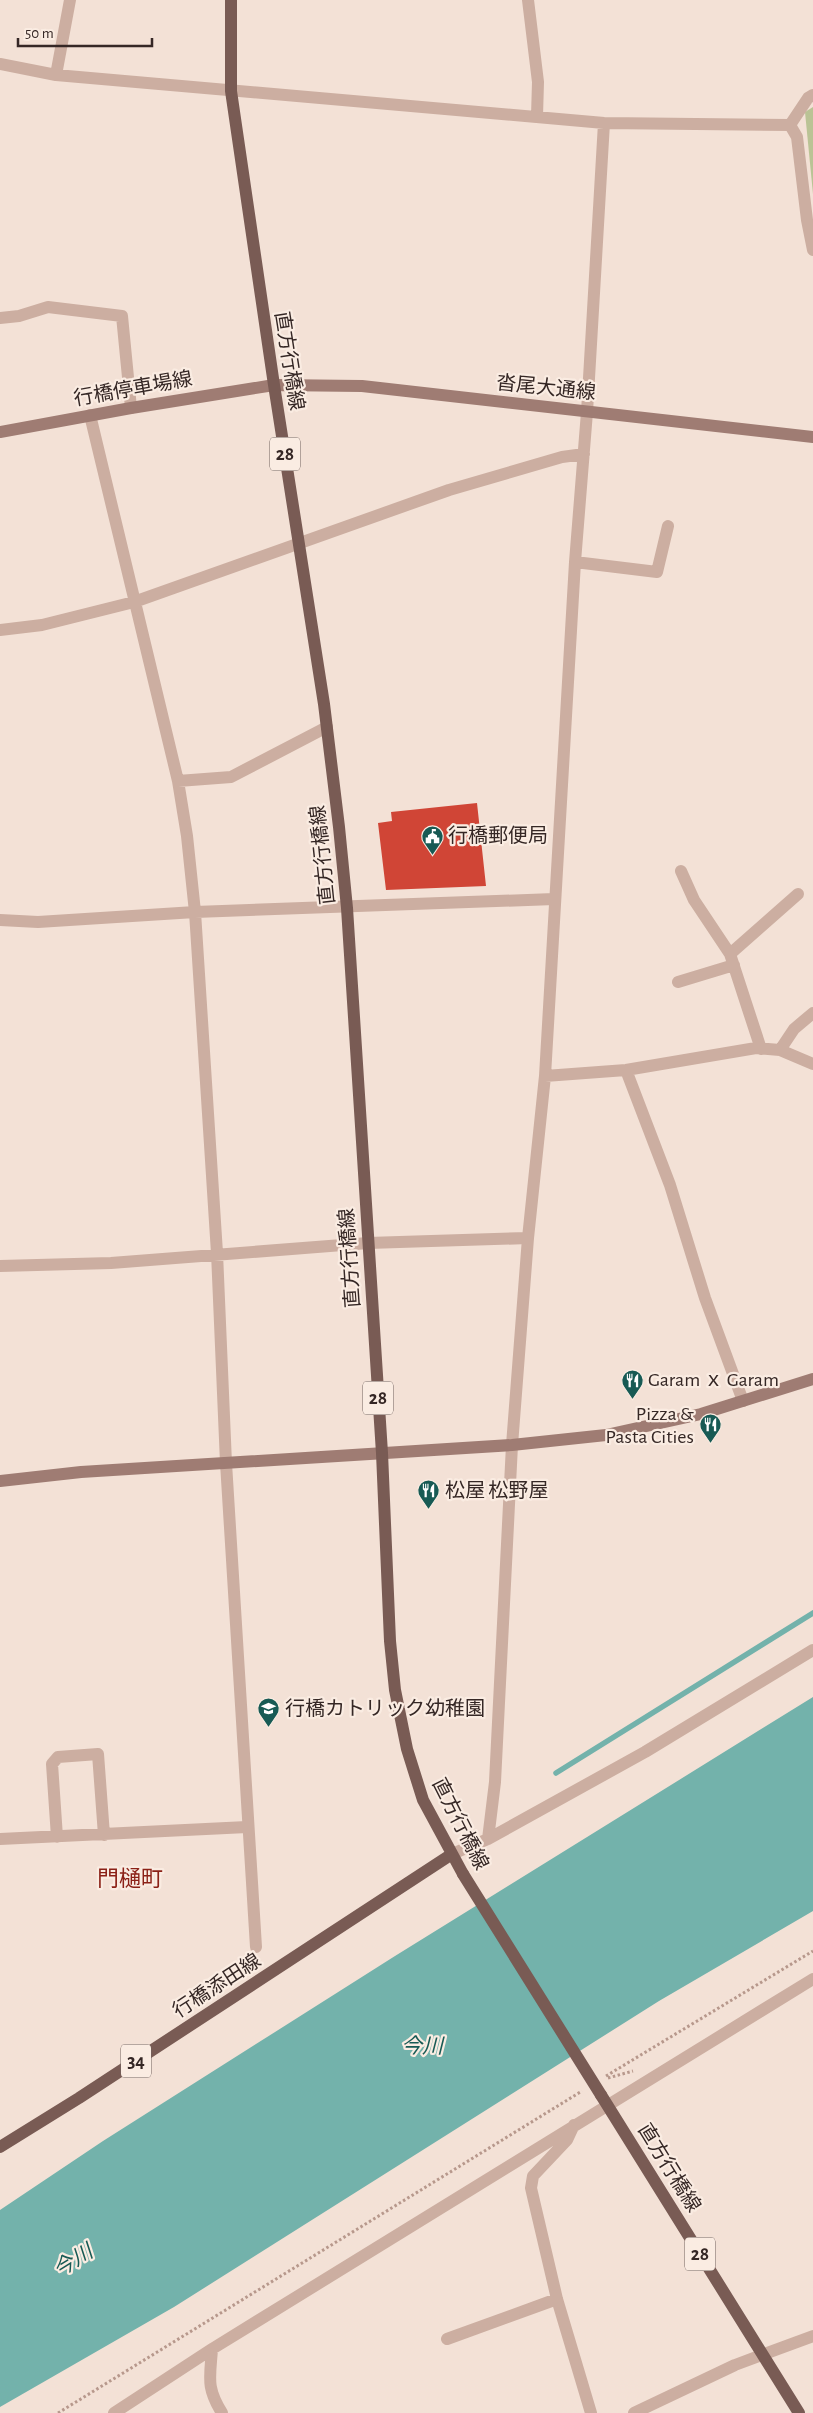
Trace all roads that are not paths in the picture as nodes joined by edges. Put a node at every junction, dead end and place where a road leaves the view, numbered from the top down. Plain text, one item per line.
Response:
1 (70, 0) edge
2 (231, 0) edge
3 (528, 0) edge
4 (0, 64) edge
5 (56, 75) junction
6 (231, 91) junction
7 (813, 95) edge
8 (537, 116) junction
9 (604, 122) junction
10 (790, 126) junction
11 (810, 214) edge
12 (813, 250) edge
13 (0, 318) edge
14 (274, 385) junction
15 (131, 408) junction
16 (587, 412) junction
17 (90, 415) junction
18 (0, 432) edge
19 (813, 437) edge
20 (584, 454) junction
21 (668, 526) dead end
22 (300, 543) junction
23 (575, 562) junction
24 (134, 602) junction
25 (0, 630) edge
26 (327, 727) junction
27 (178, 781) junction
28 (681, 871) dead end
29 (798, 894) dead end
30 (554, 899) junction
31 (347, 908) junction
32 (195, 912) junction
33 (0, 920) edge
34 (732, 960) junction
35 (678, 982) dead end
36 (813, 1014) edge
37 (761, 1049) junction
38 (780, 1050) junction
39 (813, 1064) edge
40 (626, 1070) junction
41 (545, 1076) junction
42 (528, 1238) junction
43 (368, 1243) junction
44 (217, 1254) junction
45 (0, 1266) edge
46 (813, 1379) edge
47 (743, 1401) junction
48 (512, 1444) junction
49 (382, 1453) junction
50 (226, 1463) junction
51 (0, 1481) edge
52 (813, 1650) edge
53 (247, 1827) junction
54 (104, 1835) junction
55 (57, 1837) junction
56 (0, 1839) edge
57 (488, 1840) junction
58 (452, 1854) junction
59 (256, 1947) dead end
60 (813, 1978) edge
61 (604, 2100) junction
62 (574, 2126) junction
63 (0, 2147) edge
64 (556, 2299) junction
65 (813, 2336) edge
66 (447, 2339) dead end
67 (212, 2348) junction
68 (762, 2354) junction
69 (114, 2413) edge
70 (222, 2413) edge
71 (591, 2413) edge
72 (634, 2413) edge
73 (798, 2413) edge

1 - 5 street
2 - 6 main road, 直方行橋線 / 28
3 - 8 street
4 - 5 street
5 - 6 street
6 - 8 street
6 - 14 main road, 直方行橋線 / 28
7 - 10 street
8 - 9 street
9 - 10 street
9 - 16 street
10 - 11 street
11 - 12 street
13 - 15 street
14 - 15 street, 行橋停車場線
14 - 16 street, 沓尾大通線
14 - 22 main road, 直方行橋線 / 28
15 - 17 street, 行橋停車場線
16 - 19 street, 沓尾大通線
16 - 20 street
17 - 18 street, 行橋停車場線
17 - 24 street
20 - 22 street
20 - 23 street
21 - 23 street
22 - 24 street
22 - 26 main road, 直方行橋線 / 28
23 - 30 street
24 - 25 street
24 - 27 street
26 - 27 street
26 - 31 main road, 直方行橋線 / 28
27 - 32 street
28 - 34 street
29 - 34 street
30 - 31 street
30 - 41 street
31 - 32 street
31 - 43 main road, 直方行橋線 / 28
32 - 33 street
32 - 44 street
34 - 35 street
34 - 37 street
36 - 38 street
37 - 38 street
37 - 40 street
38 - 39 street
40 - 41 street
40 - 47 street
41 - 42 street
42 - 43 street
42 - 48 street
43 - 44 street
43 - 49 main road, 直方行橋線 / 28
44 - 45 street
44 - 50 street
46 - 47 street
47 - 48 street
48 - 49 street
48 - 57 street
49 - 50 street
49 - 58 main road, 直方行橋線 / 28
50 - 51 street
50 - 53 street
52 - 57 street
53 - 54 street
53 - 59 street
54 - 55 street
54 - 55 street
55 - 56 street
57 - 58 street
58 - 61 main road, 直方行橋線 / 28, bridge
58 - 63 main road, 行橋添田線 / 34
60 - 61 street
61 - 62 street
61 - 68 main road, 直方行橋線 / 28
62 - 64 street
62 - 67 street
64 - 66 street
64 - 71 street
65 - 68 street
67 - 69 street
67 - 70 street
68 - 72 street
68 - 73 main road, 直方行橋線 / 28

